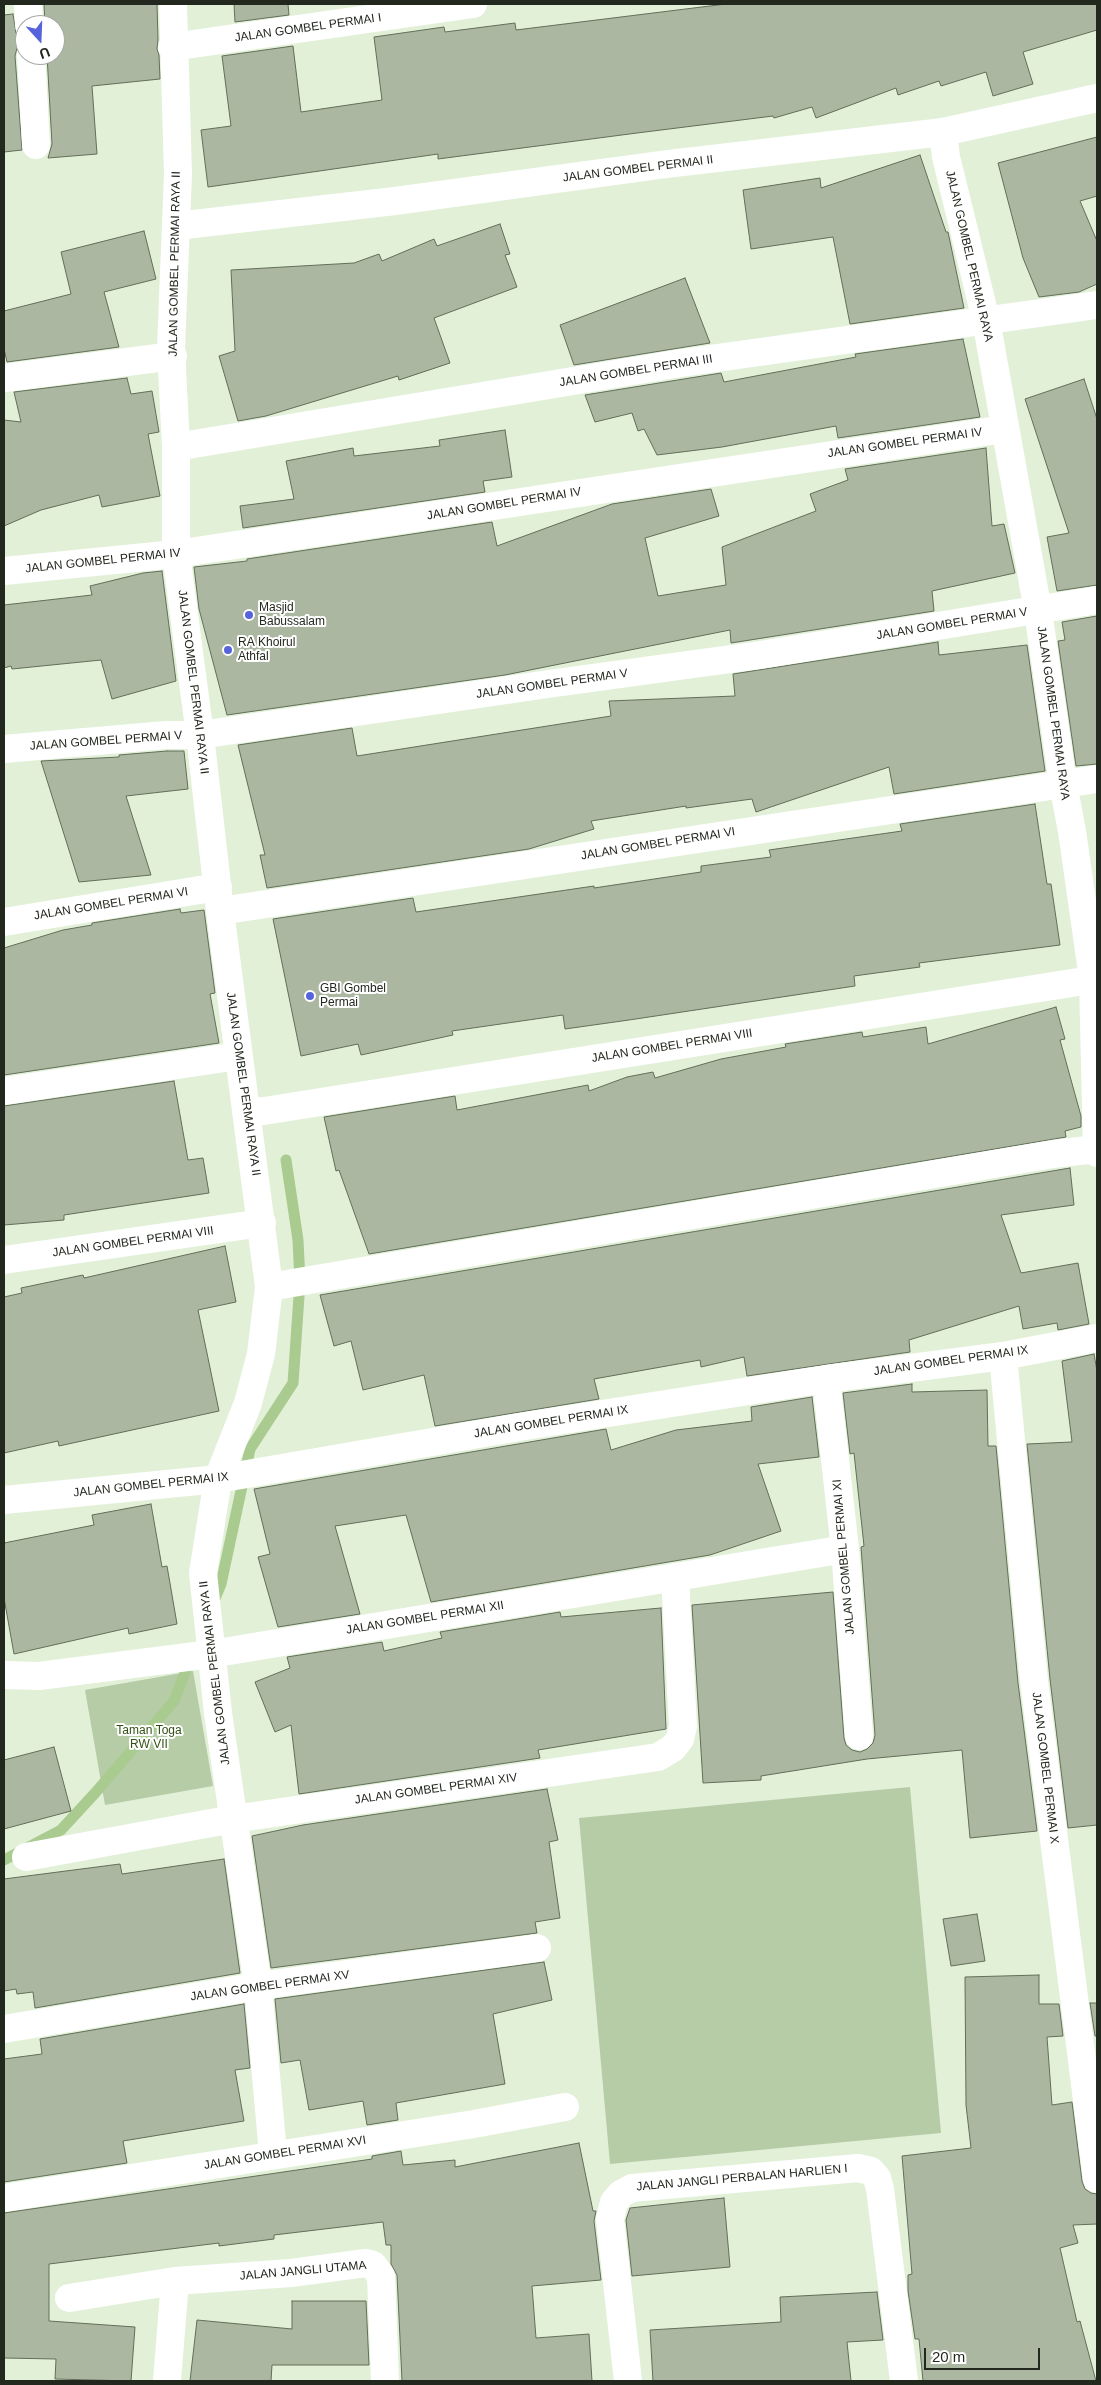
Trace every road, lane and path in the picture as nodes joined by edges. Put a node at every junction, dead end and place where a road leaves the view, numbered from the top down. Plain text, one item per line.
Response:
1 (173, 4) edge
2 (473, 4) edge
3 (172, 47) junction
4 (31, 65) edge
5 (1097, 98) edge
6 (943, 132) junction
7 (36, 145) dead end
8 (176, 226) junction
9 (1097, 304) edge
10 (986, 320) junction
11 (173, 356) junction
12 (4, 378) edge
13 (1004, 429) junction
14 (176, 447) junction
15 (176, 554) junction
16 (4, 571) edge
17 (1097, 600) edge
18 (1038, 611) junction
19 (200, 735) junction
20 (4, 749) edge
21 (1097, 779) edge
22 (1062, 784) junction
23 (219, 899) junction
24 (4, 922) edge
25 (1095, 979) edge
26 (238, 1056) junction
27 (4, 1091) edge
28 (246, 1112) junction
29 (1097, 1149) edge
30 (1097, 1153) edge
31 (262, 1223) junction
32 (4, 1260) edge
33 (270, 1287) junction
34 (1097, 1338) edge
35 (1003, 1356) junction
36 (826, 1378) junction
37 (218, 1479) junction
38 (4, 1500) edge
39 (845, 1549) junction
40 (675, 1577) junction
41 (212, 1654) junction
42 (4, 1675) edge
43 (859, 1736) dead end
44 (232, 1819) junction
45 (26, 1857) dead end
46 (537, 1948) dead end
47 (258, 1986) junction
48 (4, 2029) edge
49 (565, 2107) dead end
50 (273, 2154) junction
51 (1097, 2180) edge
52 (4, 2198) edge
53 (175, 2281) junction
54 (69, 2298) dead end
55 (167, 2381) edge
56 (385, 2381) edge
57 (628, 2381) edge
58 (904, 2381) edge

1 - 3 street, JALAN GOMBEL PERMAI RAYA II
2 - 3 street, JALAN GOMBEL PERMAI I
3 - 8 street, JALAN GOMBEL PERMAI RAYA II
4 - 7 street
5 - 6 street, JALAN GOMBEL PERMAI II
6 - 8 street, JALAN GOMBEL PERMAI II
6 - 10 street, JALAN GOMBEL PERMAI RAYA
8 - 11 street, JALAN GOMBEL PERMAI RAYA II
9 - 10 street, JALAN GOMBEL PERMAI III
10 - 13 street, JALAN GOMBEL PERMAI RAYA
10 - 14 street, JALAN GOMBEL PERMAI III
11 - 12 street
11 - 14 street, JALAN GOMBEL PERMAI RAYA II
13 - 15 street, JALAN GOMBEL PERMAI IV
13 - 18 street, JALAN GOMBEL PERMAI RAYA
14 - 15 street, JALAN GOMBEL PERMAI RAYA II
15 - 16 street, JALAN GOMBEL PERMAI IV
15 - 19 street, JALAN GOMBEL PERMAI RAYA II
17 - 18 street, JALAN GOMBEL PERMAI V
18 - 19 street, JALAN GOMBEL PERMAI V
18 - 22 street, JALAN GOMBEL PERMAI RAYA
19 - 20 street, JALAN GOMBEL PERMAI V
19 - 23 street, JALAN GOMBEL PERMAI RAYA II
21 - 22 street, JALAN GOMBEL PERMAI VI
22 - 23 street, JALAN GOMBEL PERMAI VI
22 - 25 street, JALAN GOMBEL PERMAI RAYA
23 - 24 street, JALAN GOMBEL PERMAI VI
23 - 26 street, JALAN GOMBEL PERMAI RAYA II
25 - 28 street, JALAN GOMBEL PERMAI VIII
25 - 29 street, JALAN GOMBEL PERMAI RAYA
26 - 27 street
26 - 28 street, JALAN GOMBEL PERMAI RAYA II
28 - 31 street, JALAN GOMBEL PERMAI RAYA II
29 - 30 street, JALAN GOMBEL PERMAI RAYA
29 - 33 street
31 - 32 street, JALAN GOMBEL PERMAI VIII
31 - 33 street, JALAN GOMBEL PERMAI RAYA II
33 - 37 street, JALAN GOMBEL PERMAI RAYA II
34 - 35 street, JALAN GOMBEL PERMAI IX
35 - 36 street, JALAN GOMBEL PERMAI IX
35 - 51 street, JALAN GOMBEL PERMAI X
36 - 37 street, JALAN GOMBEL PERMAI IX
36 - 39 street, JALAN GOMBEL PERMAI XI
37 - 38 street, JALAN GOMBEL PERMAI IX
37 - 41 street, JALAN GOMBEL PERMAI RAYA II
39 - 40 street, JALAN GOMBEL PERMAI XII
39 - 43 street, JALAN GOMBEL PERMAI XI
40 - 41 street, JALAN GOMBEL PERMAI XII
40 - 44 street, JALAN GOMBEL PERMAI XIV
41 - 42 street, JALAN GOMBEL PERMAI XII
41 - 44 street, JALAN GOMBEL PERMAI RAYA II
44 - 45 street, JALAN GOMBEL PERMAI XIV
44 - 47 street, JALAN GOMBEL PERMAI RAYA II
46 - 47 street, JALAN GOMBEL PERMAI XV
47 - 48 street, JALAN GOMBEL PERMAI XV
47 - 50 street, JALAN GOMBEL PERMAI RAYA II
49 - 50 street, JALAN GOMBEL PERMAI XVI
50 - 52 street, JALAN GOMBEL PERMAI XVI
53 - 54 street, JALAN JANGLI UTAMA
53 - 55 street
53 - 56 street, JALAN JANGLI UTAMA
57 - 58 street, JALAN JANGLI PERBALAN HARLIEN I

